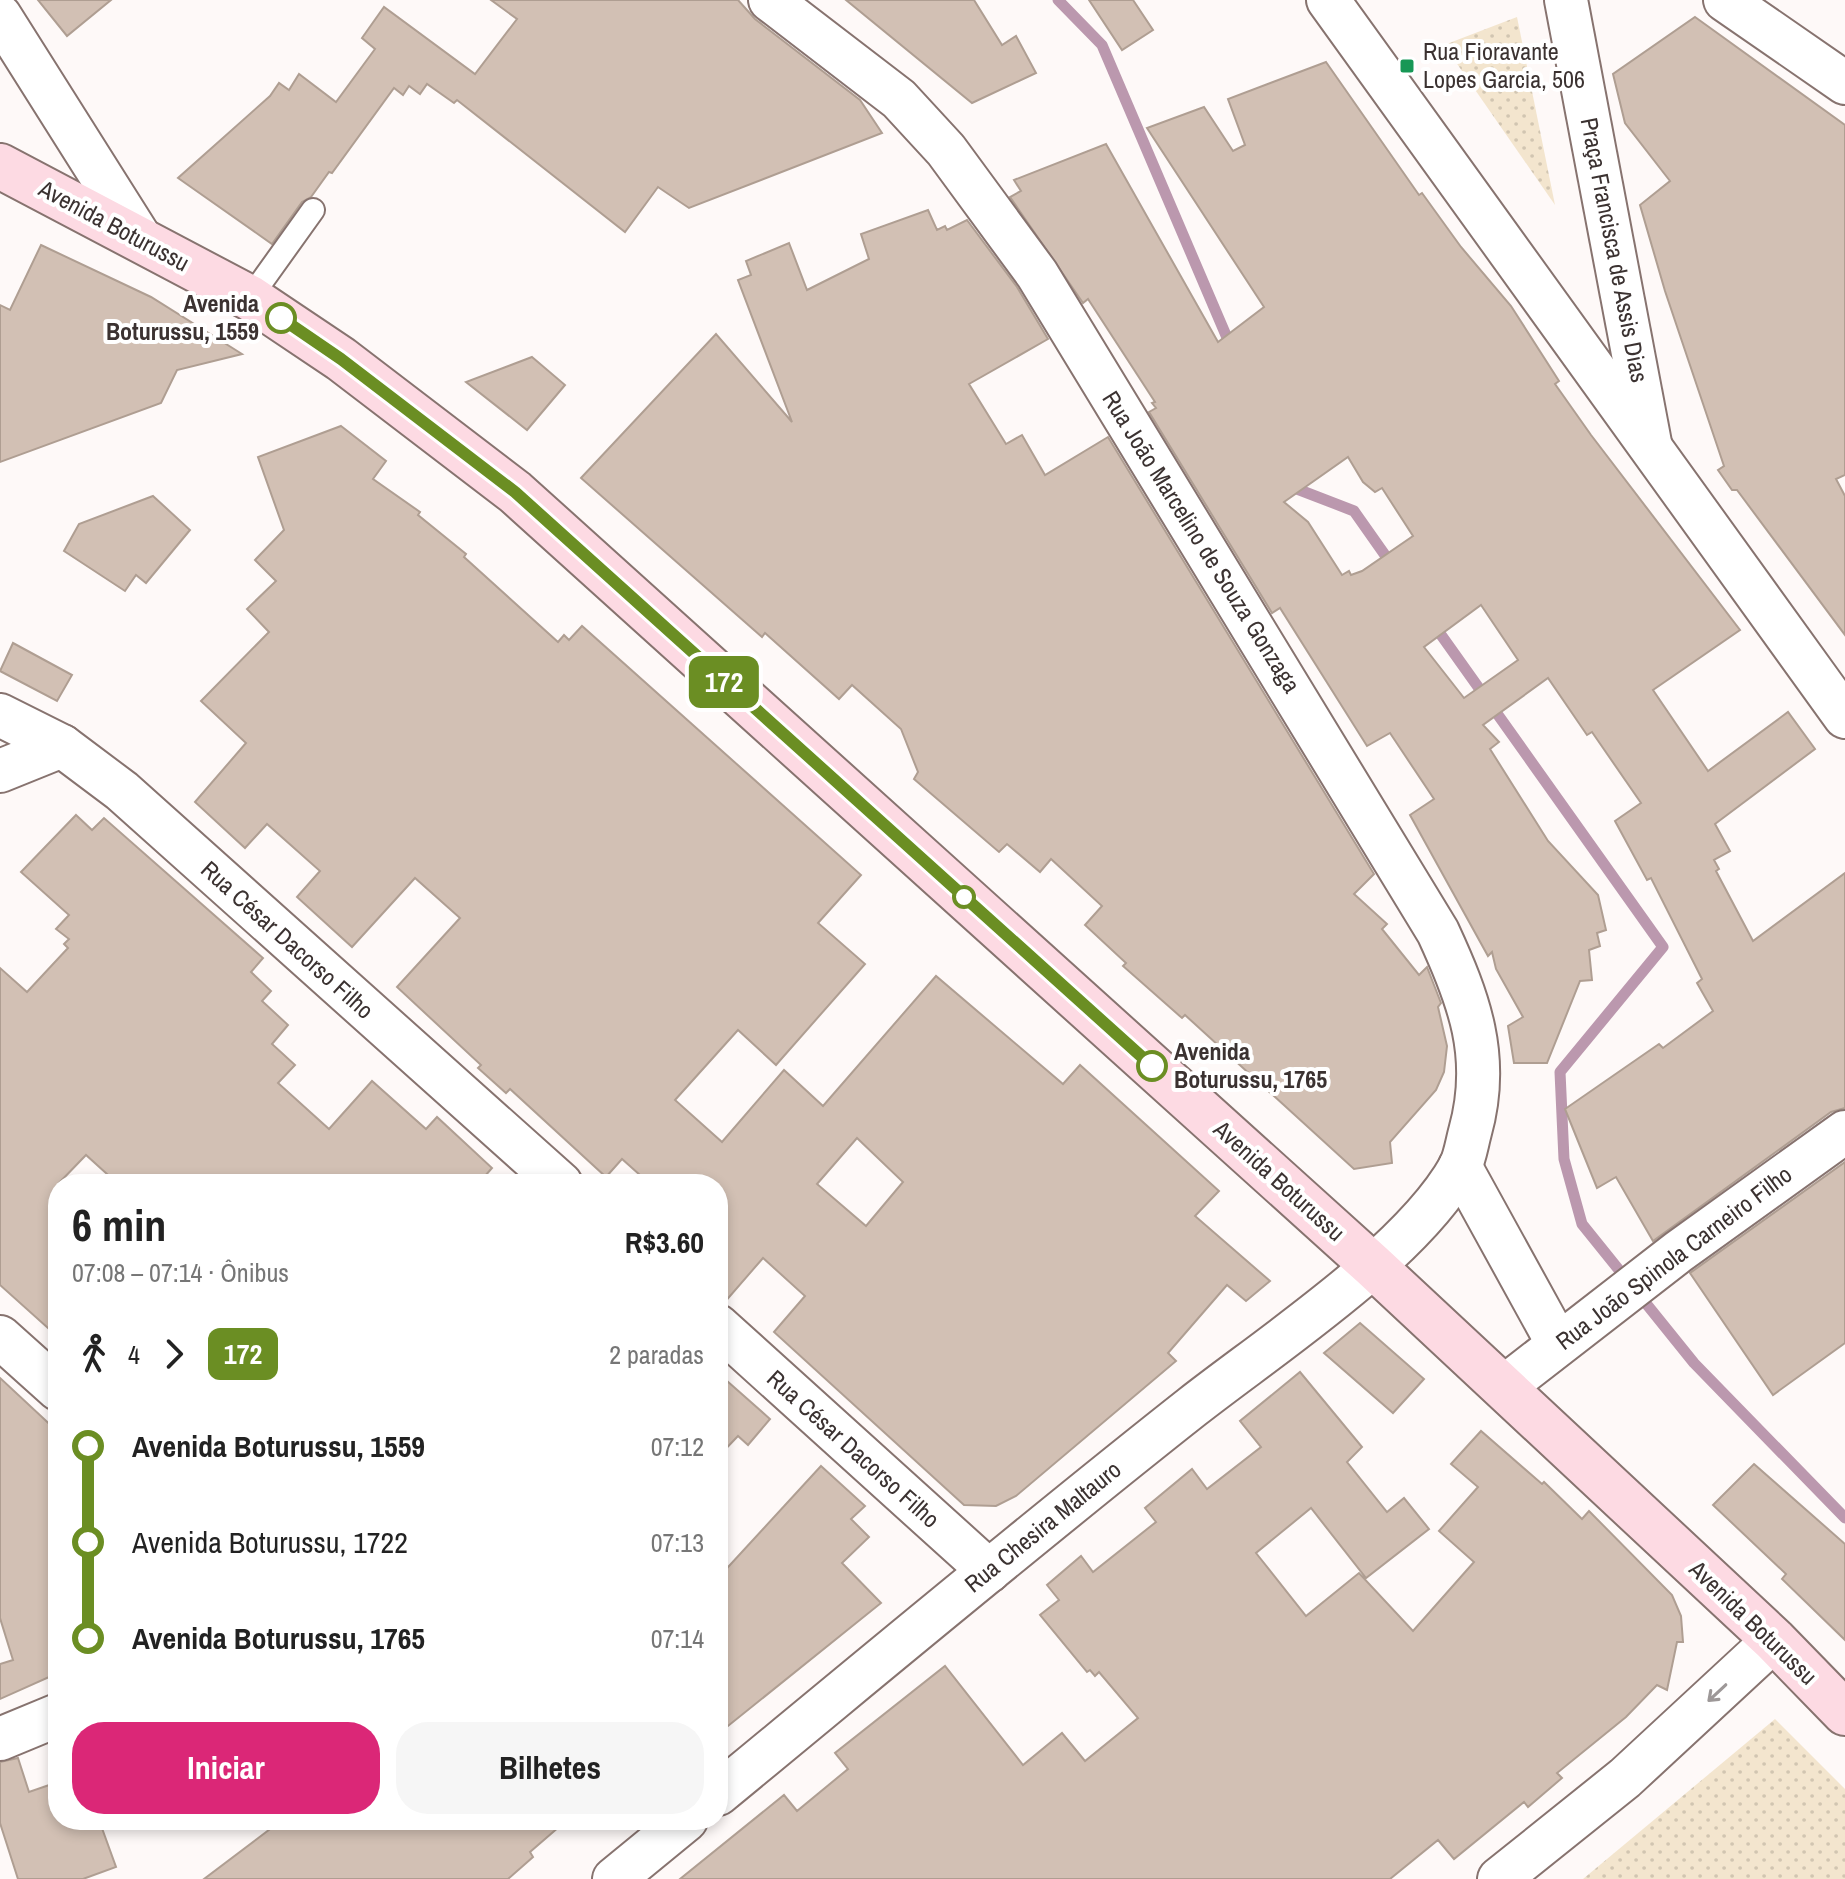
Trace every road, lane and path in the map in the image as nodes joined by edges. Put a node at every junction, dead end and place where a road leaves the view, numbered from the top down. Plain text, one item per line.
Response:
1 (770, 0) edge
2 (1328, 0) edge
3 (1566, 0) edge
4 (1725, 0) edge
5 (0, 16) edge
6 (1845, 83) edge
7 (0, 166) edge
8 (313, 210) dead end
9 (142, 241) junction
10 (250, 298) junction
11 (1652, 454) junction
12 (0, 715) edge
13 (1845, 717) edge
14 (62, 746) junction
15 (0, 771) edge
16 (1845, 1132) edge
17 (1460, 1166) junction
18 (550, 1174) edge
19 (1372, 1265) junction
20 (728, 1335) edge
21 (0, 1337) edge
22 (1568, 1337) junction
23 (48, 1380) edge
24 (1504, 1387) junction
25 (989, 1571) junction
26 (1774, 1640) junction
27 (1845, 1713) edge
28 (48, 1719) edge
29 (0, 1739) edge
30 (728, 1786) edge
31 (674, 1830) edge
32 (614, 1879) edge
33 (1499, 1879) edge

1 - 17 street, Rua João Marcelino de Souza Gonzaga
2 - 11 street
3 - 11 street, Praça Francisca de Assis Dias
4 - 6 street
5 - 9 street
7 - 9 main road, Avenida Boturussu
8 - 10 lane
9 - 10 main road, Avenida Boturussu
10 - 19 main road, Avenida Boturussu
11 - 13 street
12 - 14 street, Rua César Dacorso Filho
14 - 15 street
14 - 18 street, Rua César Dacorso Filho
16 - 22 street, Rua João Spinola Carneiro Filho
17 - 19 street, Rua João Marcelino de Souza Gonzaga
17 - 22 street
19 - 24 main road, Avenida Boturussu
19 - 25 street, Rua Chesira Maltauro
20 - 25 street, Rua César Dacorso Filho
21 - 23 street
22 - 24 street, Rua João Spinola Carneiro Filho
24 - 26 main road, Avenida Boturussu
25 - 30 street, Rua Chesira Maltauro
26 - 27 main road, Avenida Boturussu
26 -> 33 street
28 - 29 street
31 - 32 street

